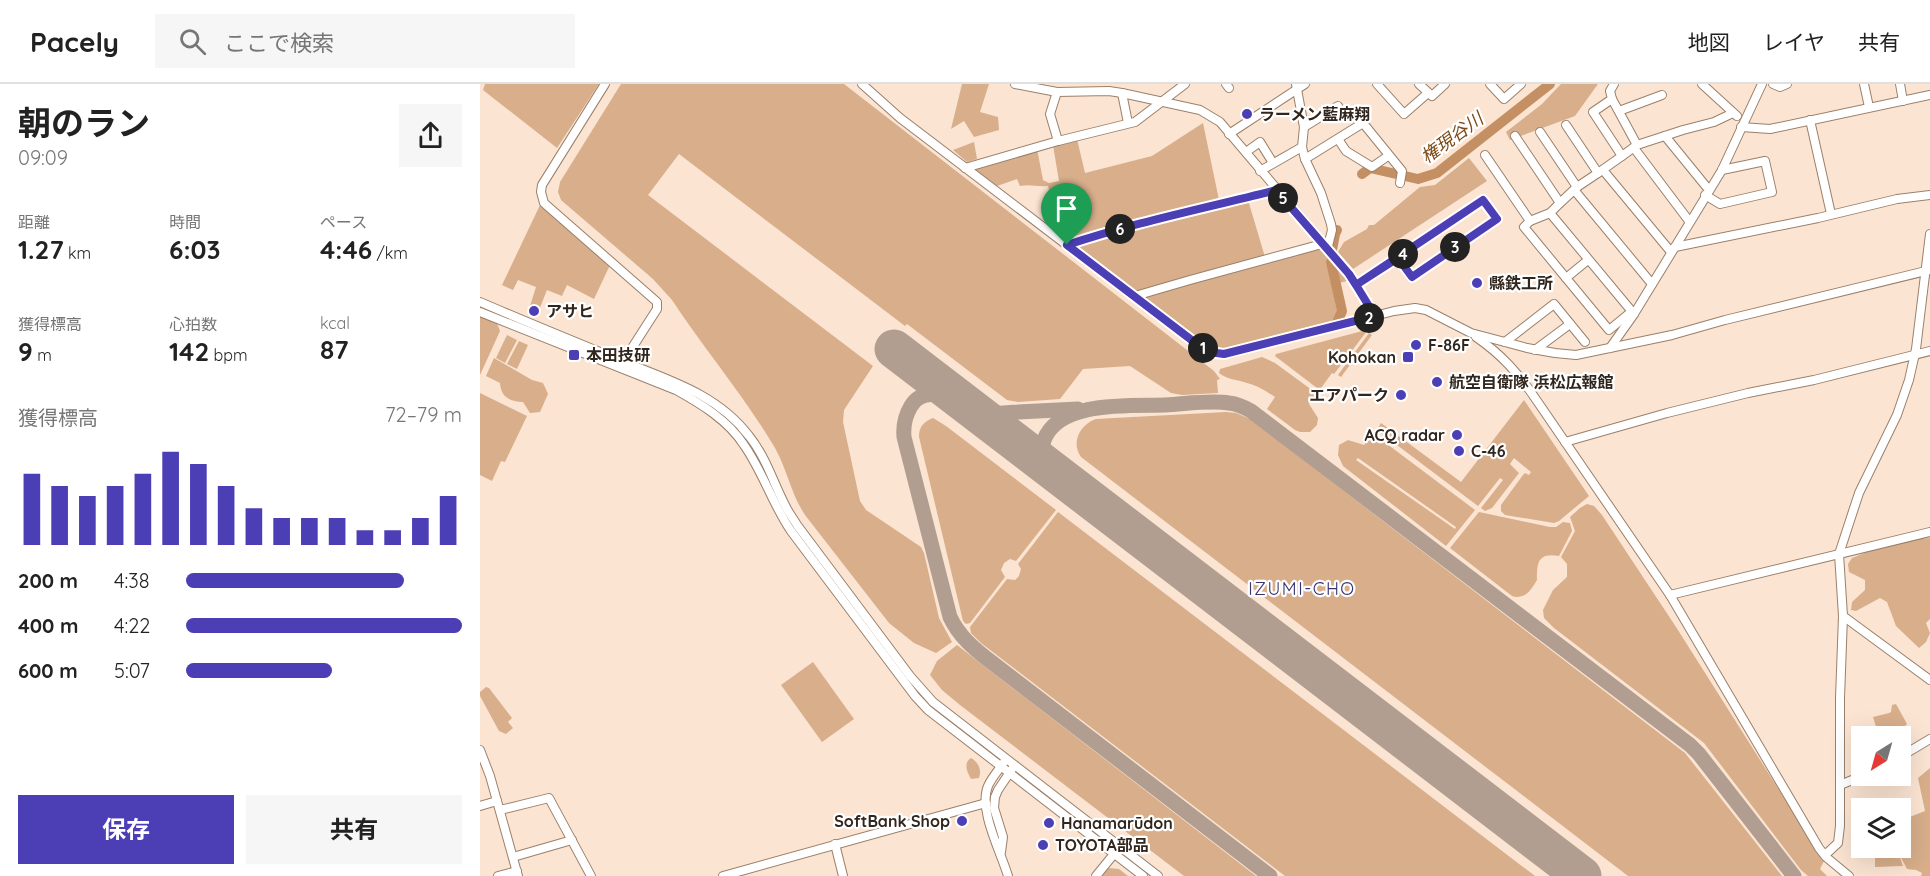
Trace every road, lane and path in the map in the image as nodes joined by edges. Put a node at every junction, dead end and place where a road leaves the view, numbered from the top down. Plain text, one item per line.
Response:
1 (605, 84) edge
2 (862, 84) edge
3 (1015, 84) edge
4 (1185, 84) edge
5 (1305, 84) edge
6 (1377, 84) edge
7 (1419, 84) edge
8 (1445, 84) edge
9 (1490, 84) edge
10 (1614, 84) edge
11 (1702, 84) edge
12 (1762, 84) edge
13 (1773, 84) edge
14 (1787, 84) edge
15 (1864, 84) edge
16 (1900, 84) edge
17 (1517, 85) edge
18 (1297, 87) edge
19 (1120, 88) edge
20 (1057, 92) junction
21 (1428, 93) junction
22 (1662, 95) dead end
23 (1930, 95) edge
24 (1612, 99) junction
25 (1903, 100) junction
26 (1162, 102) junction
27 (1338, 106) dead end
28 (1869, 107) junction
29 (1619, 111) junction
30 (1733, 113) junction
31 (1810, 120) junction
32 (1128, 123) junction
33 (1742, 124) junction
34 (1566, 125) dead end
35 (1304, 127) junction
36 (1540, 132) dead end
37 (1230, 134) junction
38 (1515, 136) dead end
39 (1665, 136) junction
40 (1338, 139) junction
41 (1058, 141) junction
42 (1302, 147) junction
43 (1635, 147) junction
44 (1246, 152) junction
45 (1485, 155) dead end
46 (1388, 156) junction
47 (1622, 156) junction
48 (1305, 159) junction
49 (1273, 163) junction
50 (965, 168) junction
51 (1722, 170) junction
52 (1260, 171) junction
53 (1601, 172) junction
54 (1400, 183) dead end
55 (1576, 189) junction
56 (1276, 190) junction
57 (1707, 192) junction
58 (1930, 195) edge
59 (1560, 203) junction
60 (1550, 213) junction
61 (1831, 214) junction
62 (1530, 221) junction
63 (1689, 221) junction
64 (1930, 234) edge
65 (1067, 245) junction
66 (1325, 247) junction
67 (1673, 249) junction
68 (1398, 258) junction
69 (1588, 260) junction
70 (1928, 270) edge
71 (1566, 278) junction
72 (1652, 284) junction
73 (1356, 285) junction
74 (1135, 297) junction
75 (480, 303) edge
76 (480, 312) edge
77 (1633, 313) junction
78 (1375, 316) junction
79 (1570, 324) junction
80 (1470, 333) junction
81 (1505, 342) junction
82 (1585, 342) dead end
83 (1610, 348) junction
84 (1535, 350) junction
85 (1930, 351) edge
86 (1915, 354) junction
87 (622, 365) junction
88 (1565, 442) junction
89 (1930, 532) edge
90 (1839, 554) junction
91 (1670, 595) junction
92 (1843, 616) junction
93 (1930, 680) edge
94 (1930, 739) edge
95 (480, 750) edge
96 (1911, 750) edge
97 (483, 763) edge
98 (1003, 763) junction
99 (1012, 769) junction
100 (1851, 780) edge
101 (1840, 785) junction
102 (986, 803) junction
103 (480, 806) edge
104 (498, 806) junction
105 (572, 840) junction
106 (835, 844) junction
107 (1001, 852) junction
108 (1114, 854) junction
109 (1825, 855) junction
110 (513, 857) junction
111 (518, 874) edge
112 (498, 876) edge
113 (591, 876) edge
114 (723, 876) edge
115 (843, 876) edge
116 (1008, 876) edge
117 (1096, 876) edge
118 (1143, 876) edge
119 (1158, 876) edge
120 (1849, 876) edge

1 - 87 street
2 - 50 street
3 - 20 street
4 - 26 street
5 - 18 street
6 - 21 street
7 - 21 street
8 - 21 street
9 - 17 street
10 - 24 street
11 - 30 street
12 - 33 street
13 - 14 street
15 - 28 street
16 - 25 street
18 - 35 street
18 - 37 street
19 - 20 street
19 - 26 street
19 - 32 street
20 - 41 street
22 - 29 street
23 - 25 street
24 - 29 street
24 - 47 street
25 - 28 street
26 - 32 street
26 - 37 street
27 - 35 street
28 - 31 street
29 - 43 street
30 - 33 street
30 - 39 street
31 - 33 street
31 - 61 street
32 - 41 street
33 - 51 street
34 - 53 street
35 - 42 street
36 - 55 street
37 - 44 street
38 - 59 street
39 - 43 street
39 - 57 street
40 - 46 street
40 - 46 street
40 - 48 street
41 - 50 street
42 - 48 street
42 - 49 street
43 - 47 street
43 - 63 street
44 - 49 street
44 - 52 street
45 - 62 street
46 - 54 street
47 - 53 street
48 - 66 street
49 - 52 street
50 - 65 street
51 - 57 street
51 - 57 street
52 - 56 street
53 - 55 street
53 - 67 street
55 - 59 street
55 - 72 street
56 - 65 street
56 - 66 street
57 - 63 street
58 - 61 street
59 - 60 street
60 - 62 street
60 - 69 street
61 - 67 street
62 - 71 street
63 - 67 street
64 - 70 street
65 - 74 street
66 - 73 street
66 - 74 street
67 - 72 street
68 - 68 street
68 - 73 street
69 - 71 street
69 - 77 street
70 - 83 street
70 - 86 street
71 - 77 street
72 - 77 street
73 - 78 street
74 - 78 street
75 - 87 street
76 - 87 street
77 - 83 street
78 - 80 street
79 - 81 street
79 - 82 street
79 - 84 street
80 - 81 street
80 - 88 street
81 - 84 street
83 - 84 street
85 - 86 street
86 - 88 street
86 - 90 street
87 - 98 street
88 - 91 street
89 - 90 street
90 - 91 street
90 - 92 street
91 - 109 street
92 - 93 street
92 - 101 street
94 - 96 street
95 - 97 street
97 - 104 street
98 - 99 street
98 - 102 street
99 - 107 street
99 - 108 street
99 - 119 street
100 - 101 street
101 - 109 street
102 - 106 street
102 - 107 street
103 - 104 street
104 - 105 street
104 - 110 street
105 - 110 street
105 - 113 street
106 - 114 street
106 - 115 street
107 - 116 street
108 - 117 street
108 - 118 street
109 - 120 street
110 - 111 street
111 - 112 street

